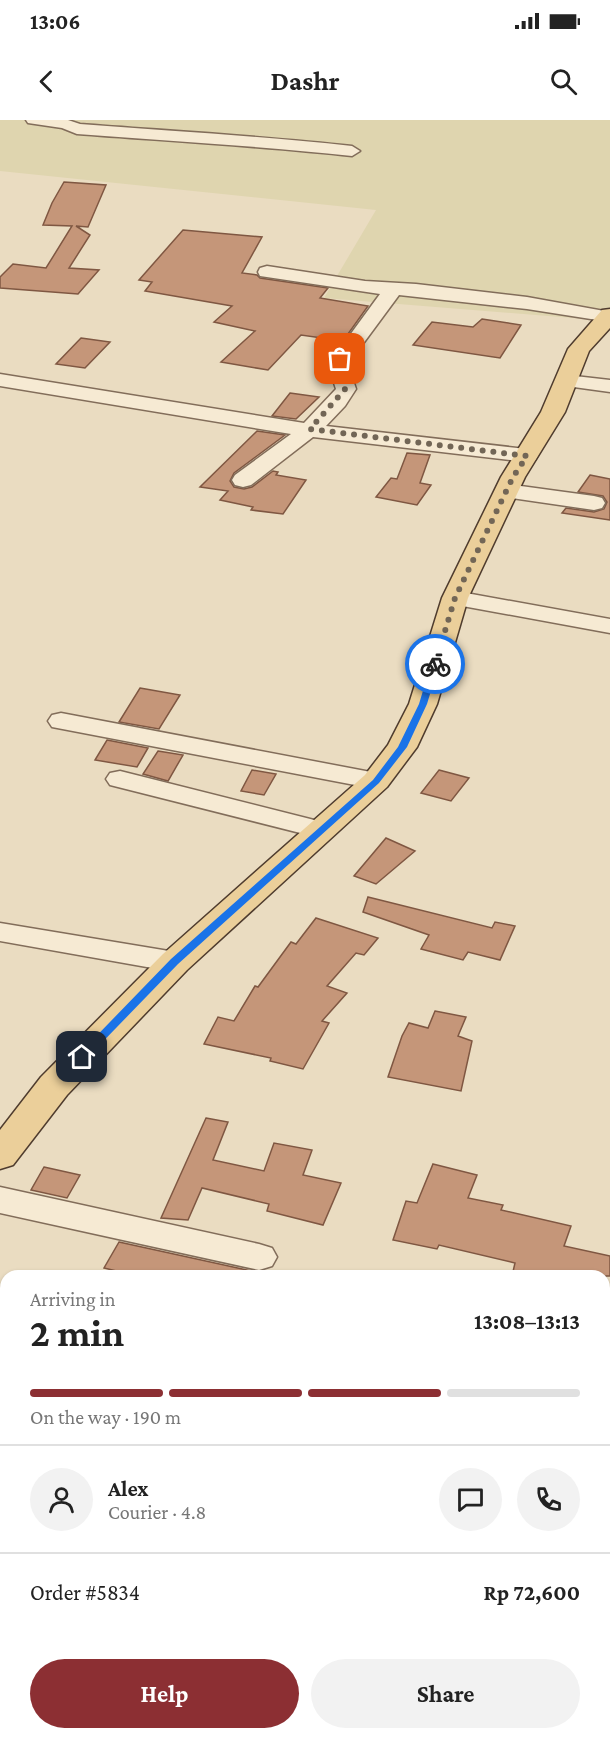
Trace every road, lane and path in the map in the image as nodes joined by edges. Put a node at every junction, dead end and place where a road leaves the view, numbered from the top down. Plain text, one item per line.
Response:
1 (34, 120) edge
2 (352, 151) dead end
3 (267, 272) dead end
4 (394, 288) junction
5 (609, 316) edge
6 (0, 380) edge
7 (566, 381) junction
8 (610, 386) edge
9 (310, 429) junction
10 (527, 456) junction
11 (243, 480) dead end
12 (506, 491) junction
13 (594, 503) dead end
14 (455, 598) junction
15 (610, 626) edge
16 (61, 721) dead end
17 (120, 779) dead end
18 (376, 782) junction
19 (320, 830) junction
20 (0, 932) edge
21 (175, 962) junction
22 (0, 1156) edge
23 (0, 1200) edge
24 (259, 1257) dead end

1 - 2 street
3 - 4 street
4 - 5 street
4 - 9 street
5 - 7 main road
6 - 9 street
7 - 8 street
7 - 10 main road
9 - 10 street
9 - 11 street
10 - 12 main road
12 - 13 street
12 - 14 main road
14 - 15 street
14 - 18 main road
16 - 18 street
17 - 19 street
18 - 19 main road
19 - 21 main road
20 - 21 street
21 - 22 main road
23 - 24 street

